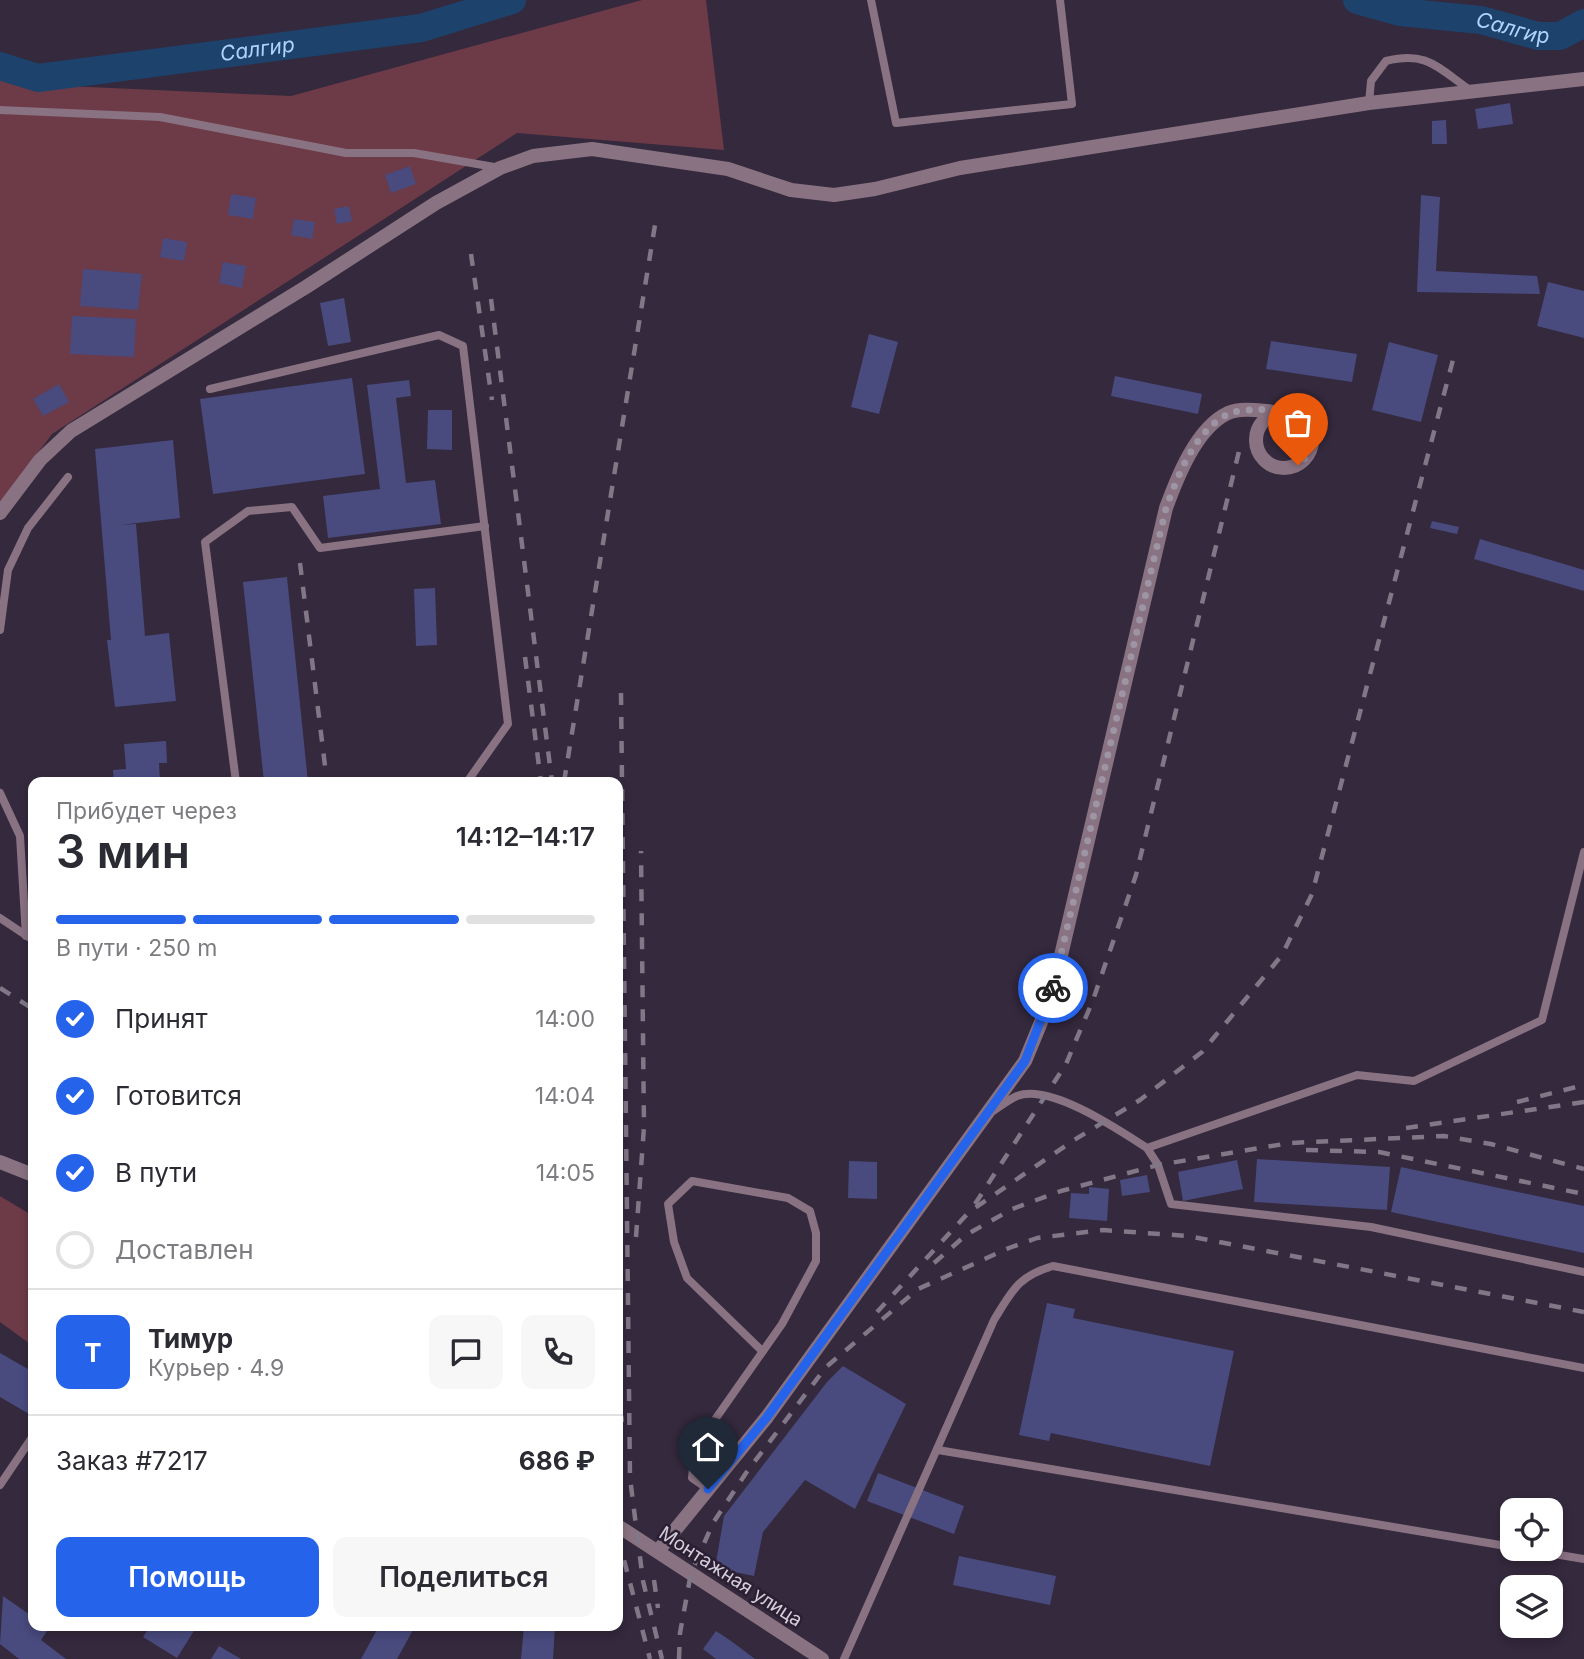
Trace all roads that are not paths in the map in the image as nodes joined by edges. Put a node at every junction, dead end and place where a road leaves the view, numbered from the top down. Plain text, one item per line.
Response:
1 (871, 0) edge
2 (1060, 0) edge
3 (1584, 79) edge
4 (1470, 89) junction
5 (1369, 103) junction
6 (0, 110) edge
7 (500, 168) junction
8 (210, 389) dead end
9 (1277, 412) junction
10 (68, 477) dead end
11 (0, 513) edge
12 (485, 526) junction
13 (0, 630) edge
14 (235, 777) edge
15 (471, 777) edge
16 (0, 793) edge
17 (1584, 852) edge
18 (1581, 870) edge
19 (28, 917) edge
20 (0, 918) edge
21 (28, 937) edge
22 (985, 1116) junction
23 (1147, 1148) junction
24 (0, 1162) edge
25 (28, 1173) edge
26 (1584, 1272) edge
27 (762, 1351) junction
28 (1584, 1368) edge
29 (28, 1443) edge
30 (938, 1450) junction
31 (0, 1485) edge
32 (708, 1489) junction
33 (623, 1529) edge
34 (1500, 1545) edge
35 (657, 1551) junction
36 (1563, 1556) edge
37 (1584, 1559) edge
38 (822, 1659) edge
39 (844, 1659) edge

1 - 2 lane
3 - 4 street
4 - 5 street
4 - 5 lane
5 - 7 street
6 - 7 lane
7 - 11 street
8 - 12 lane
9 - 9 street
9 - 22 street
10 - 13 lane
12 - 14 lane
12 - 15 lane
16 - 19 lane
17 - 18 lane
18 - 23 lane
20 - 21 lane
22 - 23 lane
22 - 32 street
23 - 26 lane
24 - 25 street
27 - 27 lane
27 - 32 lane
28 - 30 lane
29 - 31 lane
30 - 34 lane
30 - 39 lane
32 - 35 street
33 - 35 street, Монтажная улица
35 - 38 street, Монтажная улица
36 - 37 lane

